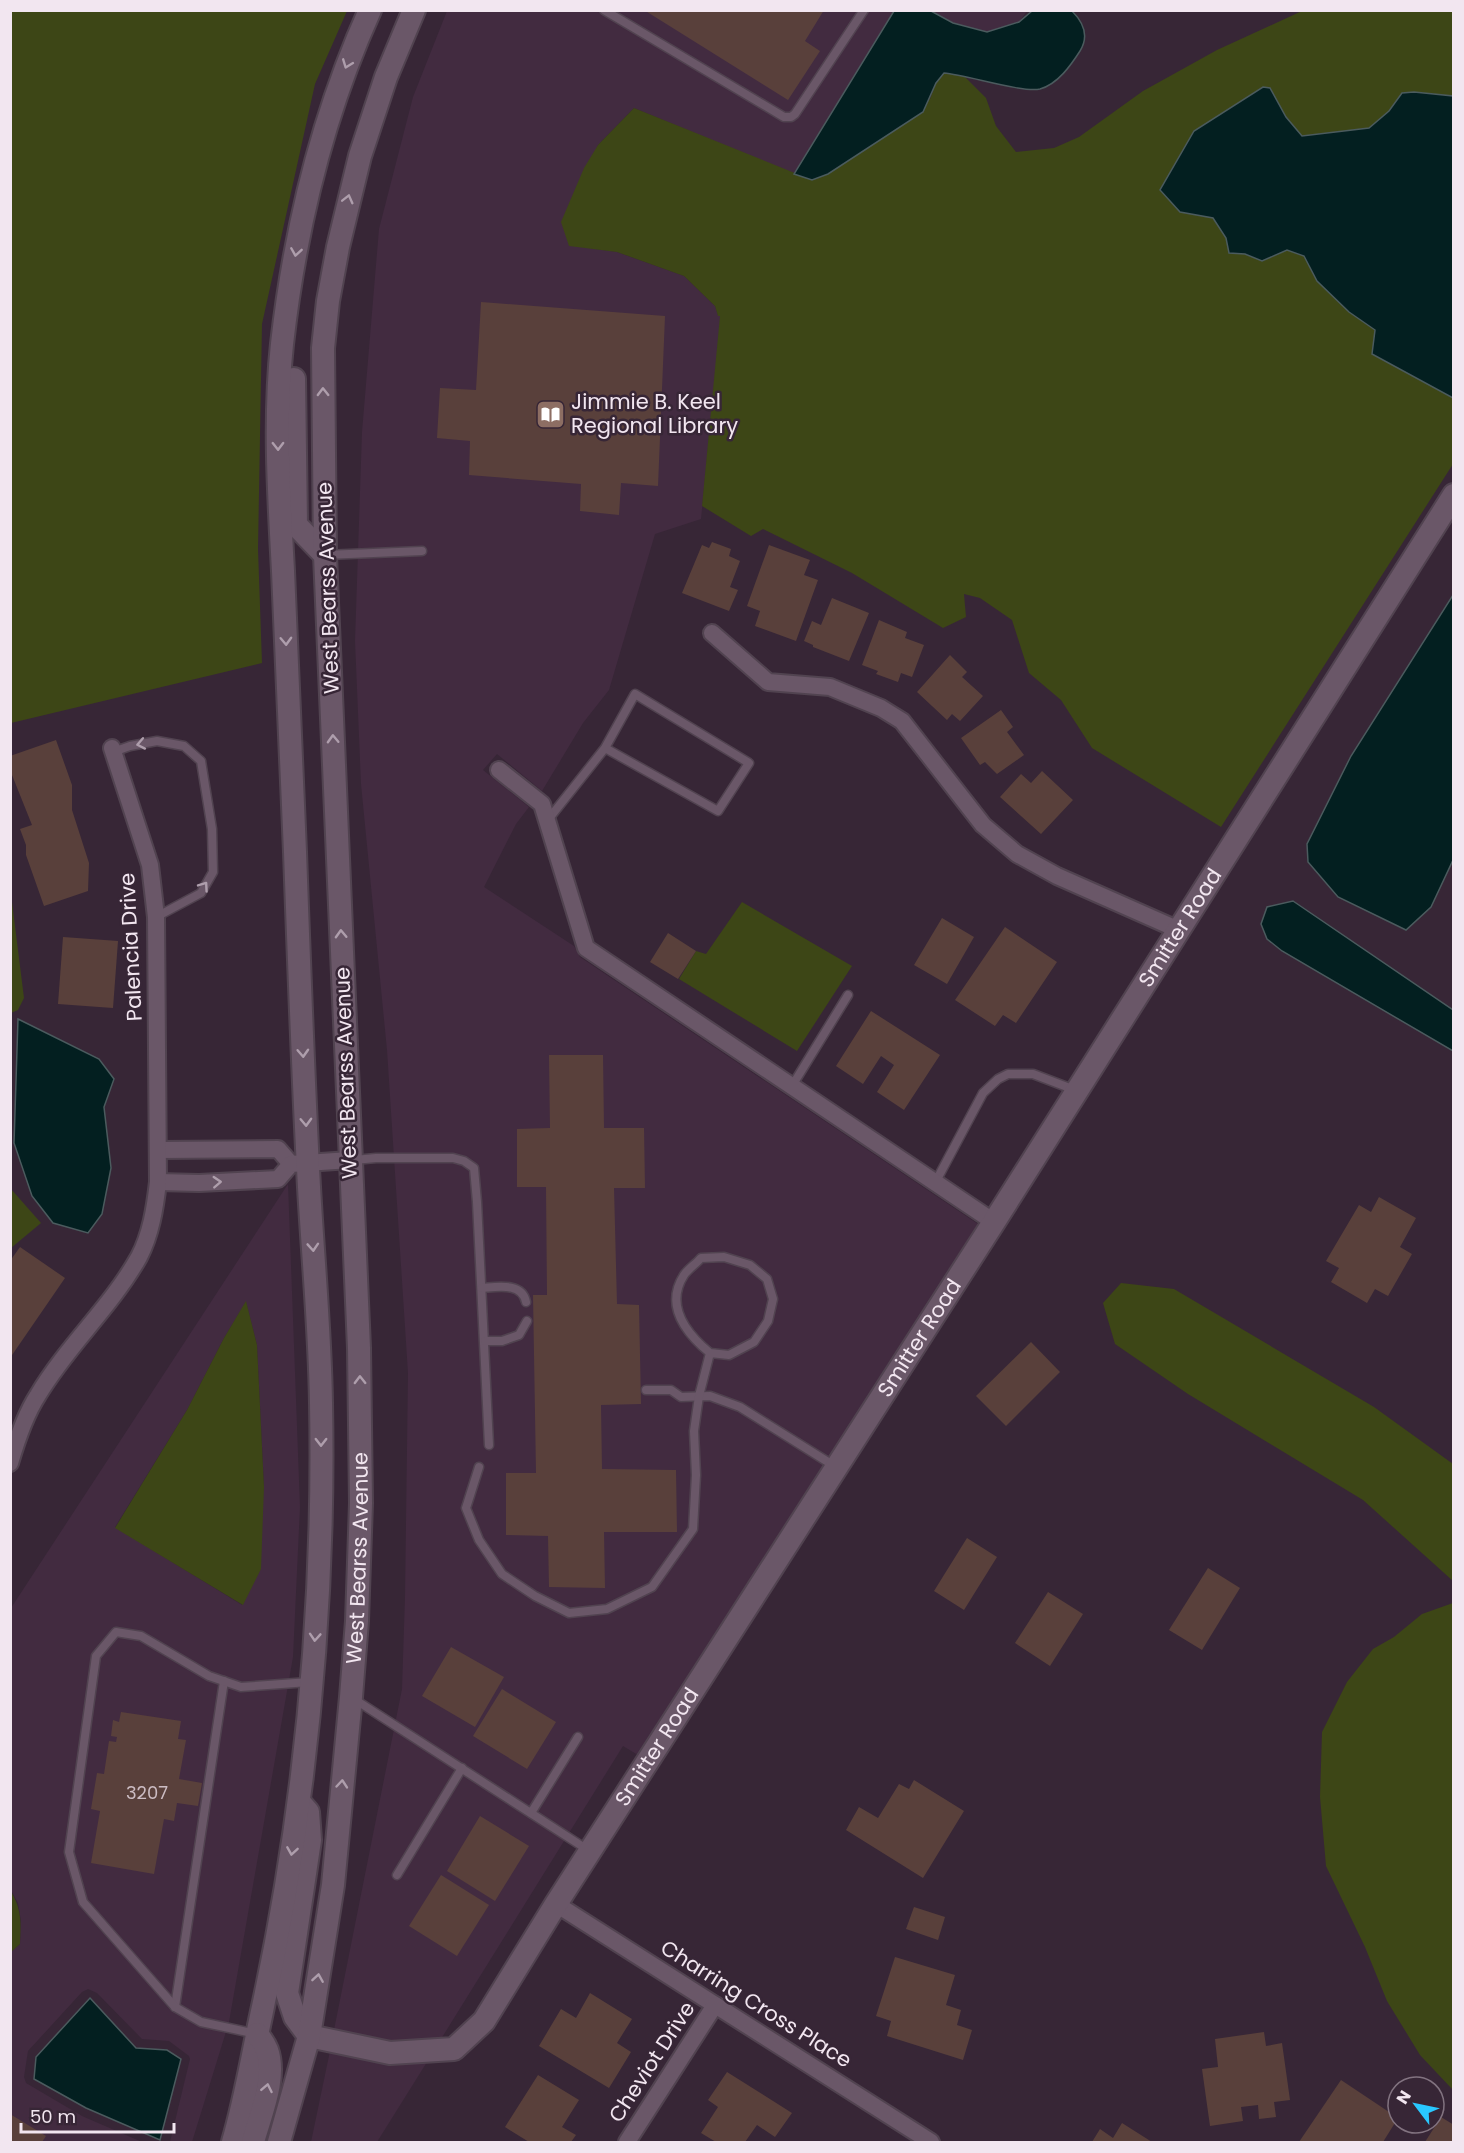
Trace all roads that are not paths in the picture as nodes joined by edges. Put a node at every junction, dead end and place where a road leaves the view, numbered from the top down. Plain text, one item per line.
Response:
1 (370, 10) edge
2 (414, 10) edge
3 (604, 10) edge
4 (864, 10) edge
5 (282, 348) junction
6 (1454, 495) edge
7 (422, 550) dead end
8 (325, 555) junction
9 (712, 633) dead end
10 (605, 748) junction
11 (113, 750) joint
12 (499, 770) dead end
13 (546, 821) junction
14 (156, 917) junction
15 (1179, 930) junction
16 (848, 995) dead end
17 (792, 1086) junction
18 (1077, 1091) junction
19 (159, 1150) junction
20 (350, 1160) junction
21 (300, 1164) junction
22 (158, 1182) junction
23 (935, 1183) junction
24 (994, 1222) junction
25 (482, 1288) junction
26 (526, 1302) dead end
27 (526, 1321) dead end
28 (484, 1341) junction
29 (710, 1353) junction
30 (645, 1390) dead end
31 (699, 1396) junction
32 (489, 1445) dead end
33 (10, 1463) edge
34 (479, 1467) dead end
35 (837, 1467) junction
36 (224, 1681) junction
37 (312, 1682) junction
38 (351, 1697) junction
39 (578, 1737) dead end
40 (462, 1768) junction
41 (299, 1800) junction
42 (531, 1813) junction
43 (591, 1851) junction
44 (398, 1875) dead end
45 (556, 1904) junction
46 (715, 2005) junction
47 (175, 2007) junction
48 (257, 2034) junction
49 (309, 2036) junction
50 (233, 2142) edge
51 (253, 2142) edge
52 (279, 2142) edge
53 (627, 2142) edge
54 (931, 2142) edge

1 -> 5 main road, West Bearss Avenue
8 -> 2 main road, West Bearss Avenue
3 - 4 lane
5 - 8 main road
5 -> 21 main road, West Bearss Avenue
6 - 15 main road, Smitter Road
7 - 8 lane
20 -> 8 main road, West Bearss Avenue
9 - 15 street
10 - 10 lane
10 - 13 lane
11 - 14 street, Palencia Drive
14 -> 11 lane
12 - 13 street
13 - 17 street
14 - 19 street, Palencia Drive
15 - 18 main road, Smitter Road
16 - 17 lane
17 - 23 street
18 - 23 lane
18 - 24 main road, Smitter Road
19 - 21 street
19 - 22 street, Palencia Drive
20 - 21 street
20 - 25 lane
38 -> 20 main road, West Bearss Avenue
22 -> 21 street
21 -> 37 main road, West Bearss Avenue
22 - 33 street, Palencia Drive
23 - 24 street
24 - 35 main road, Smitter Road
25 - 26 lane
25 - 28 lane
27 - 28 lane
28 - 32 lane
29 - 29 lane
29 - 31 lane
30 - 31 lane
31 - 34 lane
31 - 35 lane
35 - 43 main road, Smitter Road
36 - 37 lane
36 - 47 lane
36 - 47 lane
37 - 41 main road, West Bearss Avenue
38 - 40 lane
49 -> 38 main road, West Bearss Avenue
39 - 42 lane
40 - 42 lane
40 - 44 lane
41 -> 48 main road, West Bearss Avenue
41 - 49 main road
42 - 43 lane
43 - 45 main road, Smitter Road
45 - 46 street, Charring Cross Place
45 - 49 main road, Smitter Road
46 - 53 street, Cheviot Drive
46 - 54 street, Charring Cross Place
47 - 48 lane
48 - 50 main road, West Bearss Avenue
51 -> 48 main road
49 - 52 main road, West Bearss Avenue

